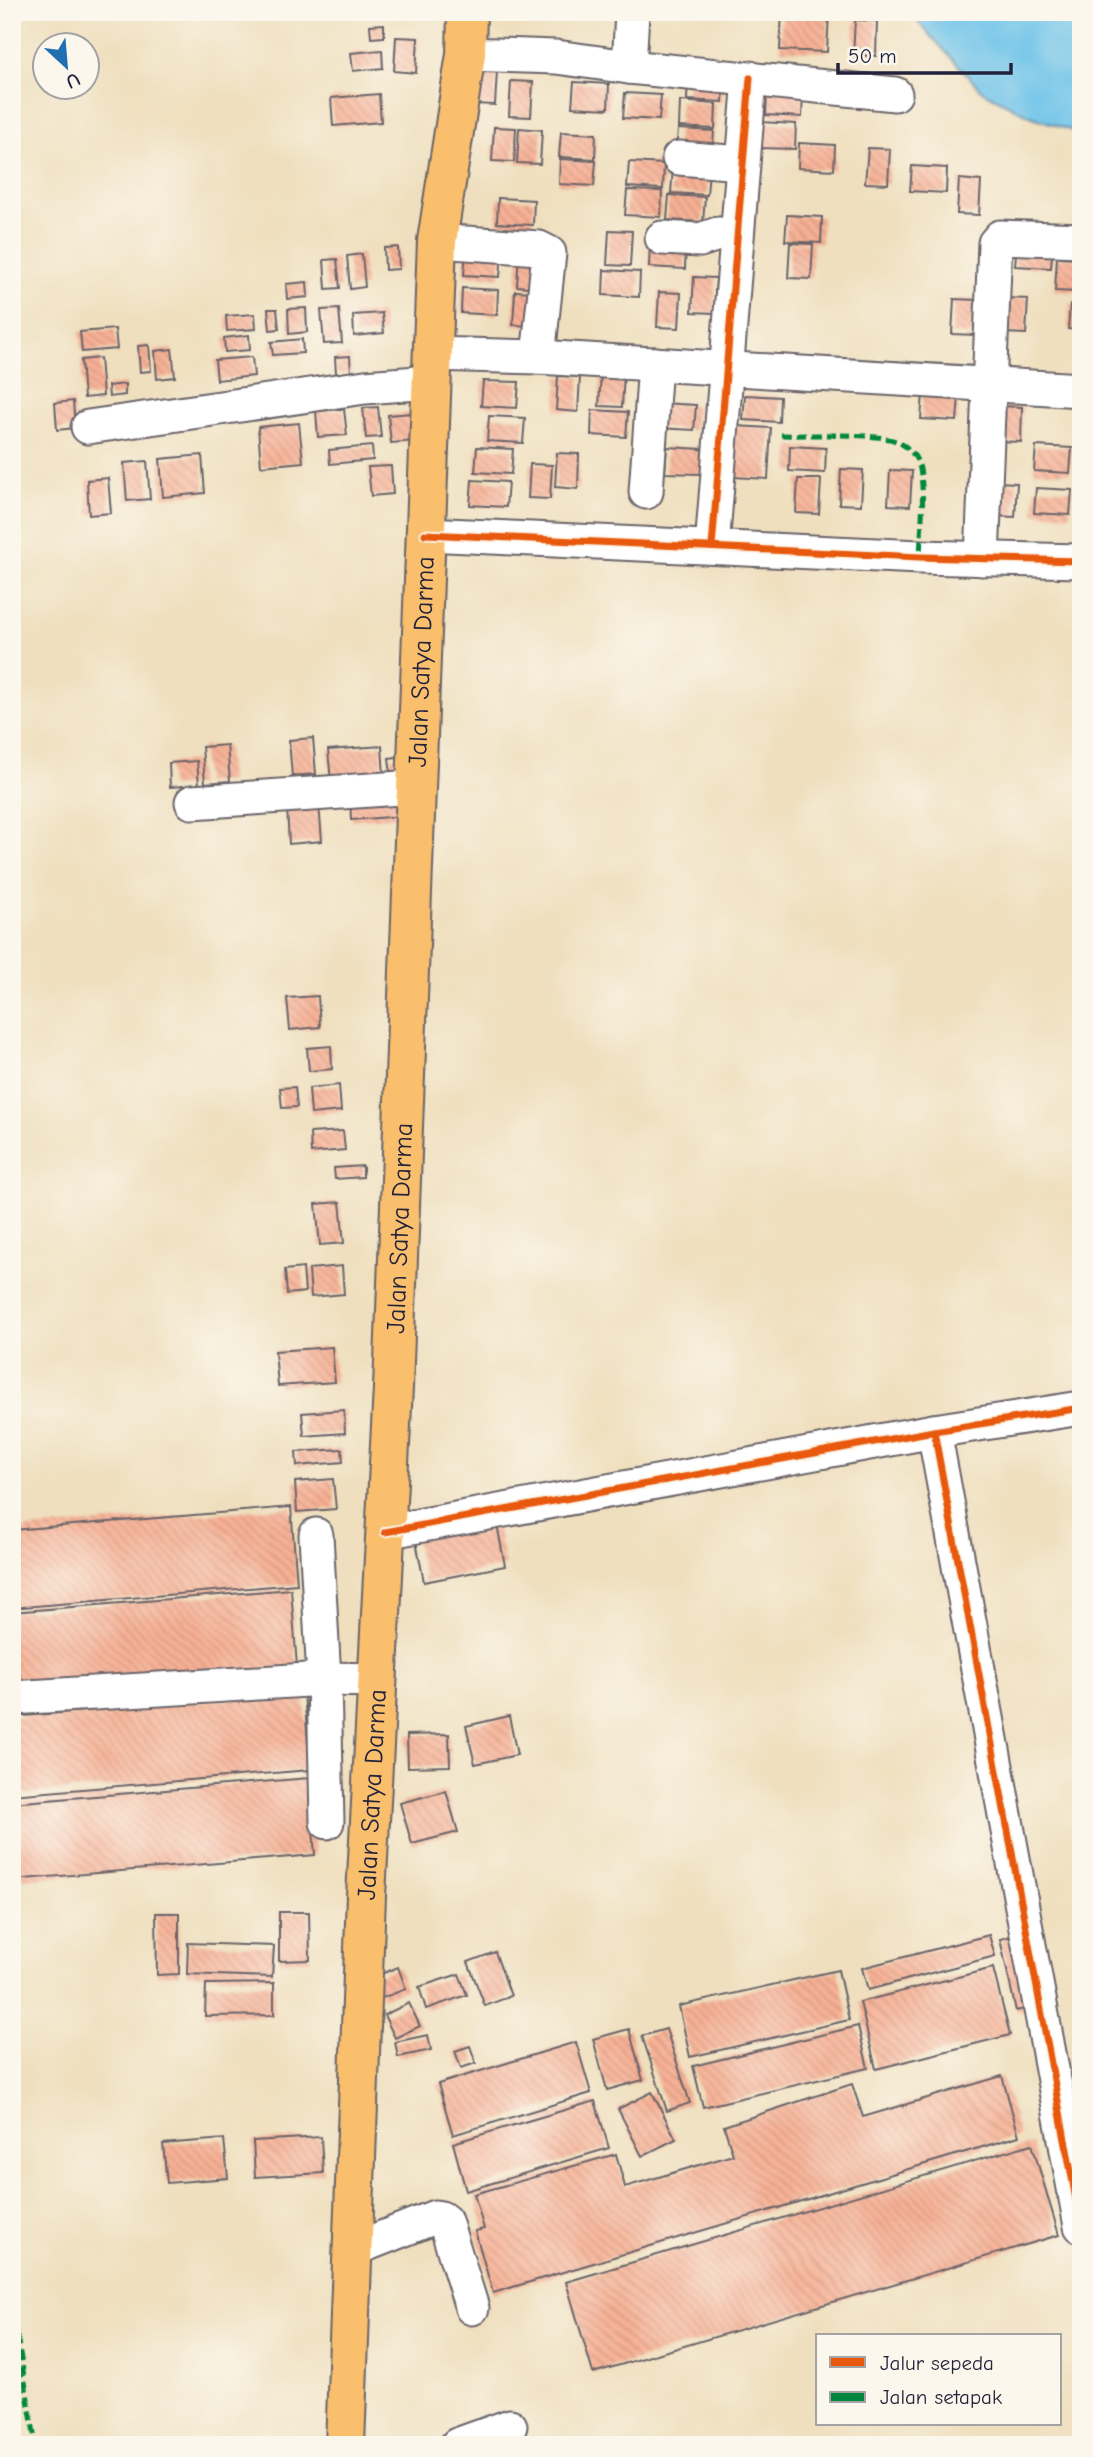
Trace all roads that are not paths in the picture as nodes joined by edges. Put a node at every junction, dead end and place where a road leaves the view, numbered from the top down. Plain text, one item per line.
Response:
1 (467, 12) edge
2 (632, 12) edge
3 (466, 54) junction
4 (629, 67) junction
5 (750, 78) junction
6 (895, 94) dead end
7 (680, 158) dead end
8 (742, 163) junction
9 (736, 236) junction
10 (662, 237) dead end
11 (1081, 240) edge
12 (437, 241) junction
13 (538, 357) junction
14 (655, 364) junction
15 (432, 368) junction
16 (727, 368) junction
17 (989, 384) junction
18 (1081, 390) edge
19 (88, 427) dead end
20 (646, 492) dead end
21 (425, 534) junction
22 (712, 547) junction
23 (982, 559) junction
24 (1081, 561) edge
25 (416, 787) junction
26 (192, 802) dead end
27 (1081, 1408) edge
28 (934, 1431) junction
29 (385, 1532) junction
30 (316, 1535) dead end
31 (324, 1679) junction
32 (378, 1680) junction
33 (12, 1698) edge
34 (327, 1822) dead end
35 (1081, 2226) edge
36 (352, 2250) junction
37 (472, 2308) dead end
38 (510, 2426) dead end
39 (345, 2445) edge
40 (457, 2445) edge

1 - 3 main road, Jalan Satya Darma
2 - 4 street
3 - 4 street
3 - 12 main road, Jalan Satya Darma
4 - 5 street
5 - 6 street
5 - 8 street
7 - 8 street
8 - 9 street
9 - 10 street
9 - 16 street
11 - 17 street
12 - 13 street
12 - 15 main road, Jalan Satya Darma
13 - 14 street
13 - 15 street
14 - 16 street
14 - 20 street
15 - 19 street
15 - 21 main road, Jalan Satya Darma
16 - 17 street
16 - 22 street
17 - 18 street
17 - 23 street
21 - 22 street
21 - 25 main road, Jalan Satya Darma
22 - 23 street
23 - 24 street
25 - 26 street
25 - 29 main road, Jalan Satya Darma
27 - 28 street
28 - 29 street
28 - 35 street
29 - 32 main road, Jalan Satya Darma
30 - 31 street
31 - 32 street
31 - 33 street
31 - 34 street
32 - 36 main road, Jalan Satya Darma
36 - 37 street
36 - 39 main road, Jalan Satya Darma
38 - 40 street

